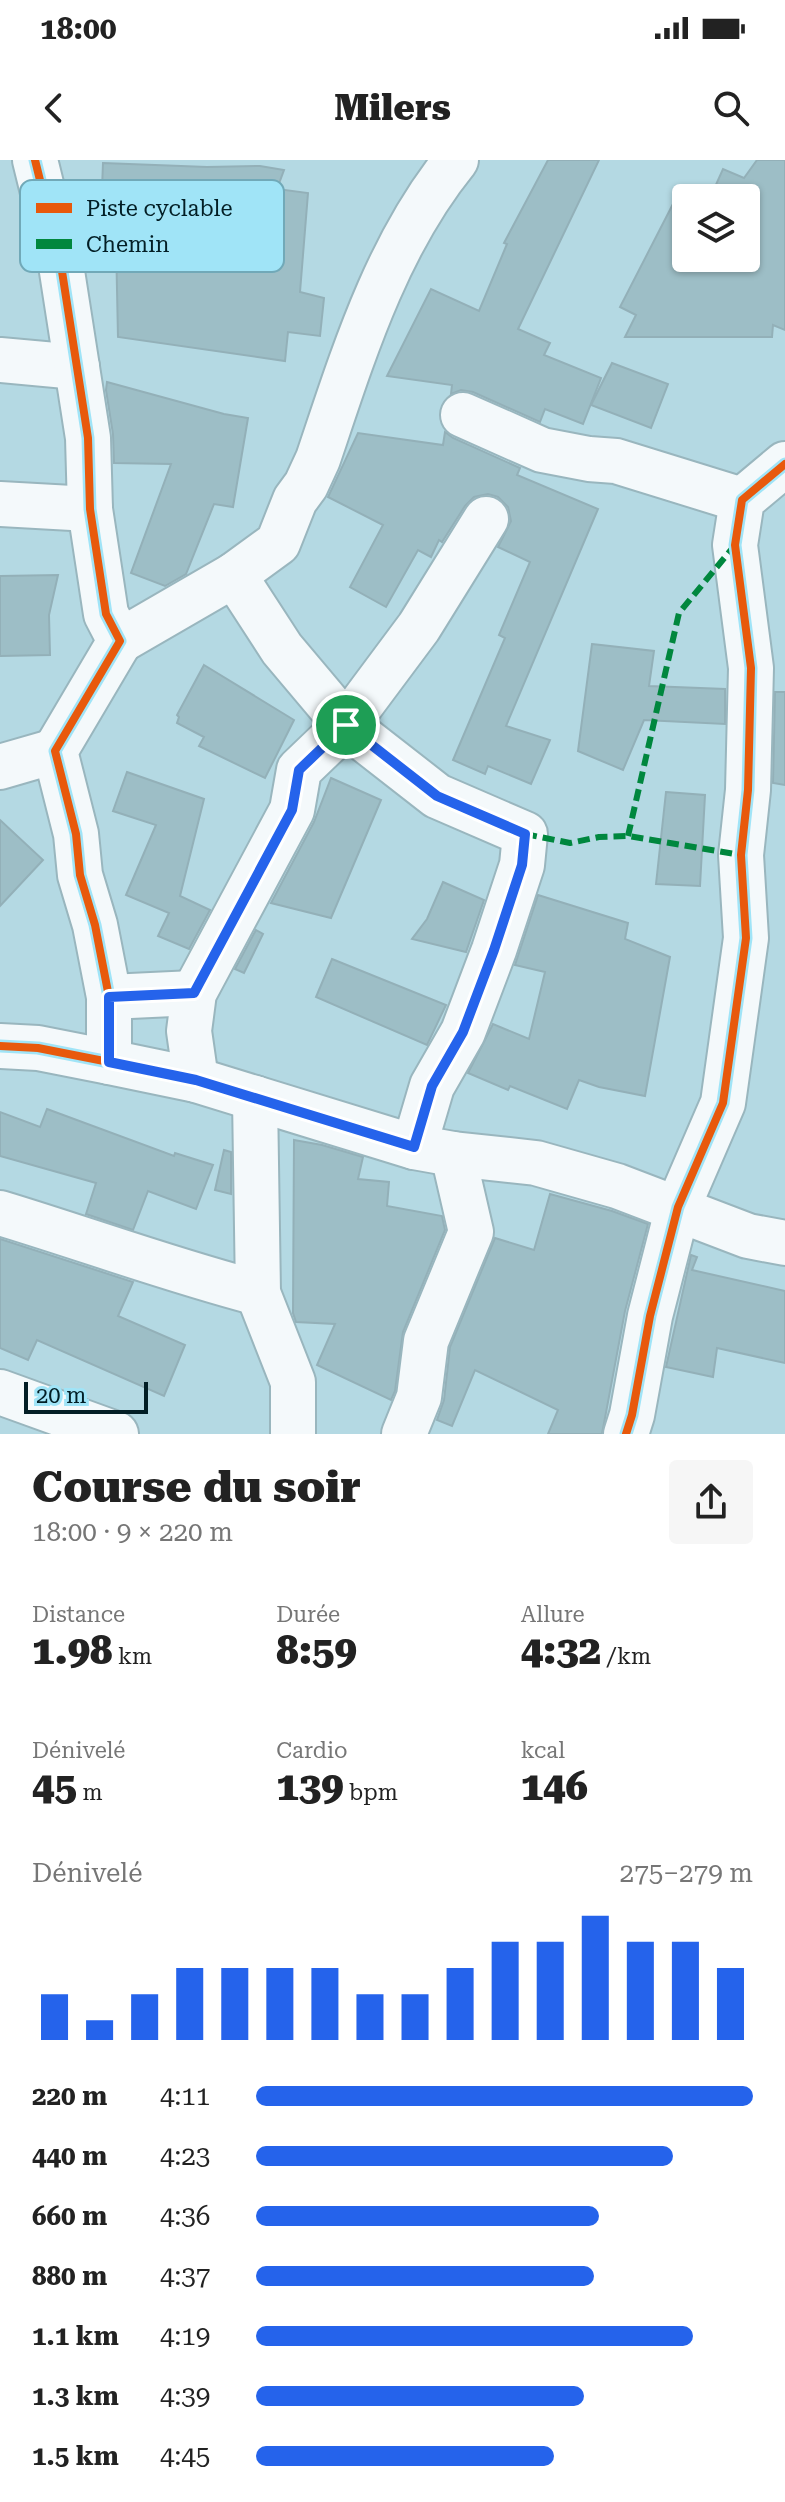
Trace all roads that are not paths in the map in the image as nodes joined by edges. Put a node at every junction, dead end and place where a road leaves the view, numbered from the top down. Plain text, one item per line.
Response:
1 (35, 160) edge
2 (456, 160) edge
3 (40, 180) edge
4 (62, 272) edge
5 (0, 360) edge
6 (77, 367) junction
7 (463, 415) dead end
8 (785, 464) edge
9 (742, 500) junction
10 (0, 504) edge
11 (90, 509) junction
12 (486, 519) dead end
13 (234, 575) junction
14 (120, 641) junction
15 (346, 725) junction
16 (19, 753) edge
17 (194, 993) junction
18 (109, 997) junction
19 (0, 1046) edge
20 (109, 1062) junction
21 (196, 1080) junction
22 (255, 1098) junction
23 (433, 1151) junction
24 (678, 1207) junction
25 (0, 1213) edge
26 (785, 1243) edge
27 (258, 1293) junction
28 (0, 1392) edge
29 (116, 1434) edge
30 (293, 1434) edge
31 (404, 1434) edge
32 (626, 1434) edge

1 - 3 street
2 - 13 street
4 - 6 street
5 - 6 street
6 - 11 street
7 - 9 street
8 - 9 street
9 - 24 street
10 - 11 street
11 - 14 street
12 - 15 street
13 - 14 street
13 - 15 street
14 - 16 street
15 - 17 street
15 - 23 street
16 - 18 street
17 - 18 street
17 - 21 street
18 - 20 street
19 - 20 street
20 - 21 street
21 - 22 street
22 - 23 street
22 - 27 street
23 - 24 street
23 - 31 street
24 - 26 street
24 - 32 street
25 - 27 street
27 - 30 street
28 - 29 street

